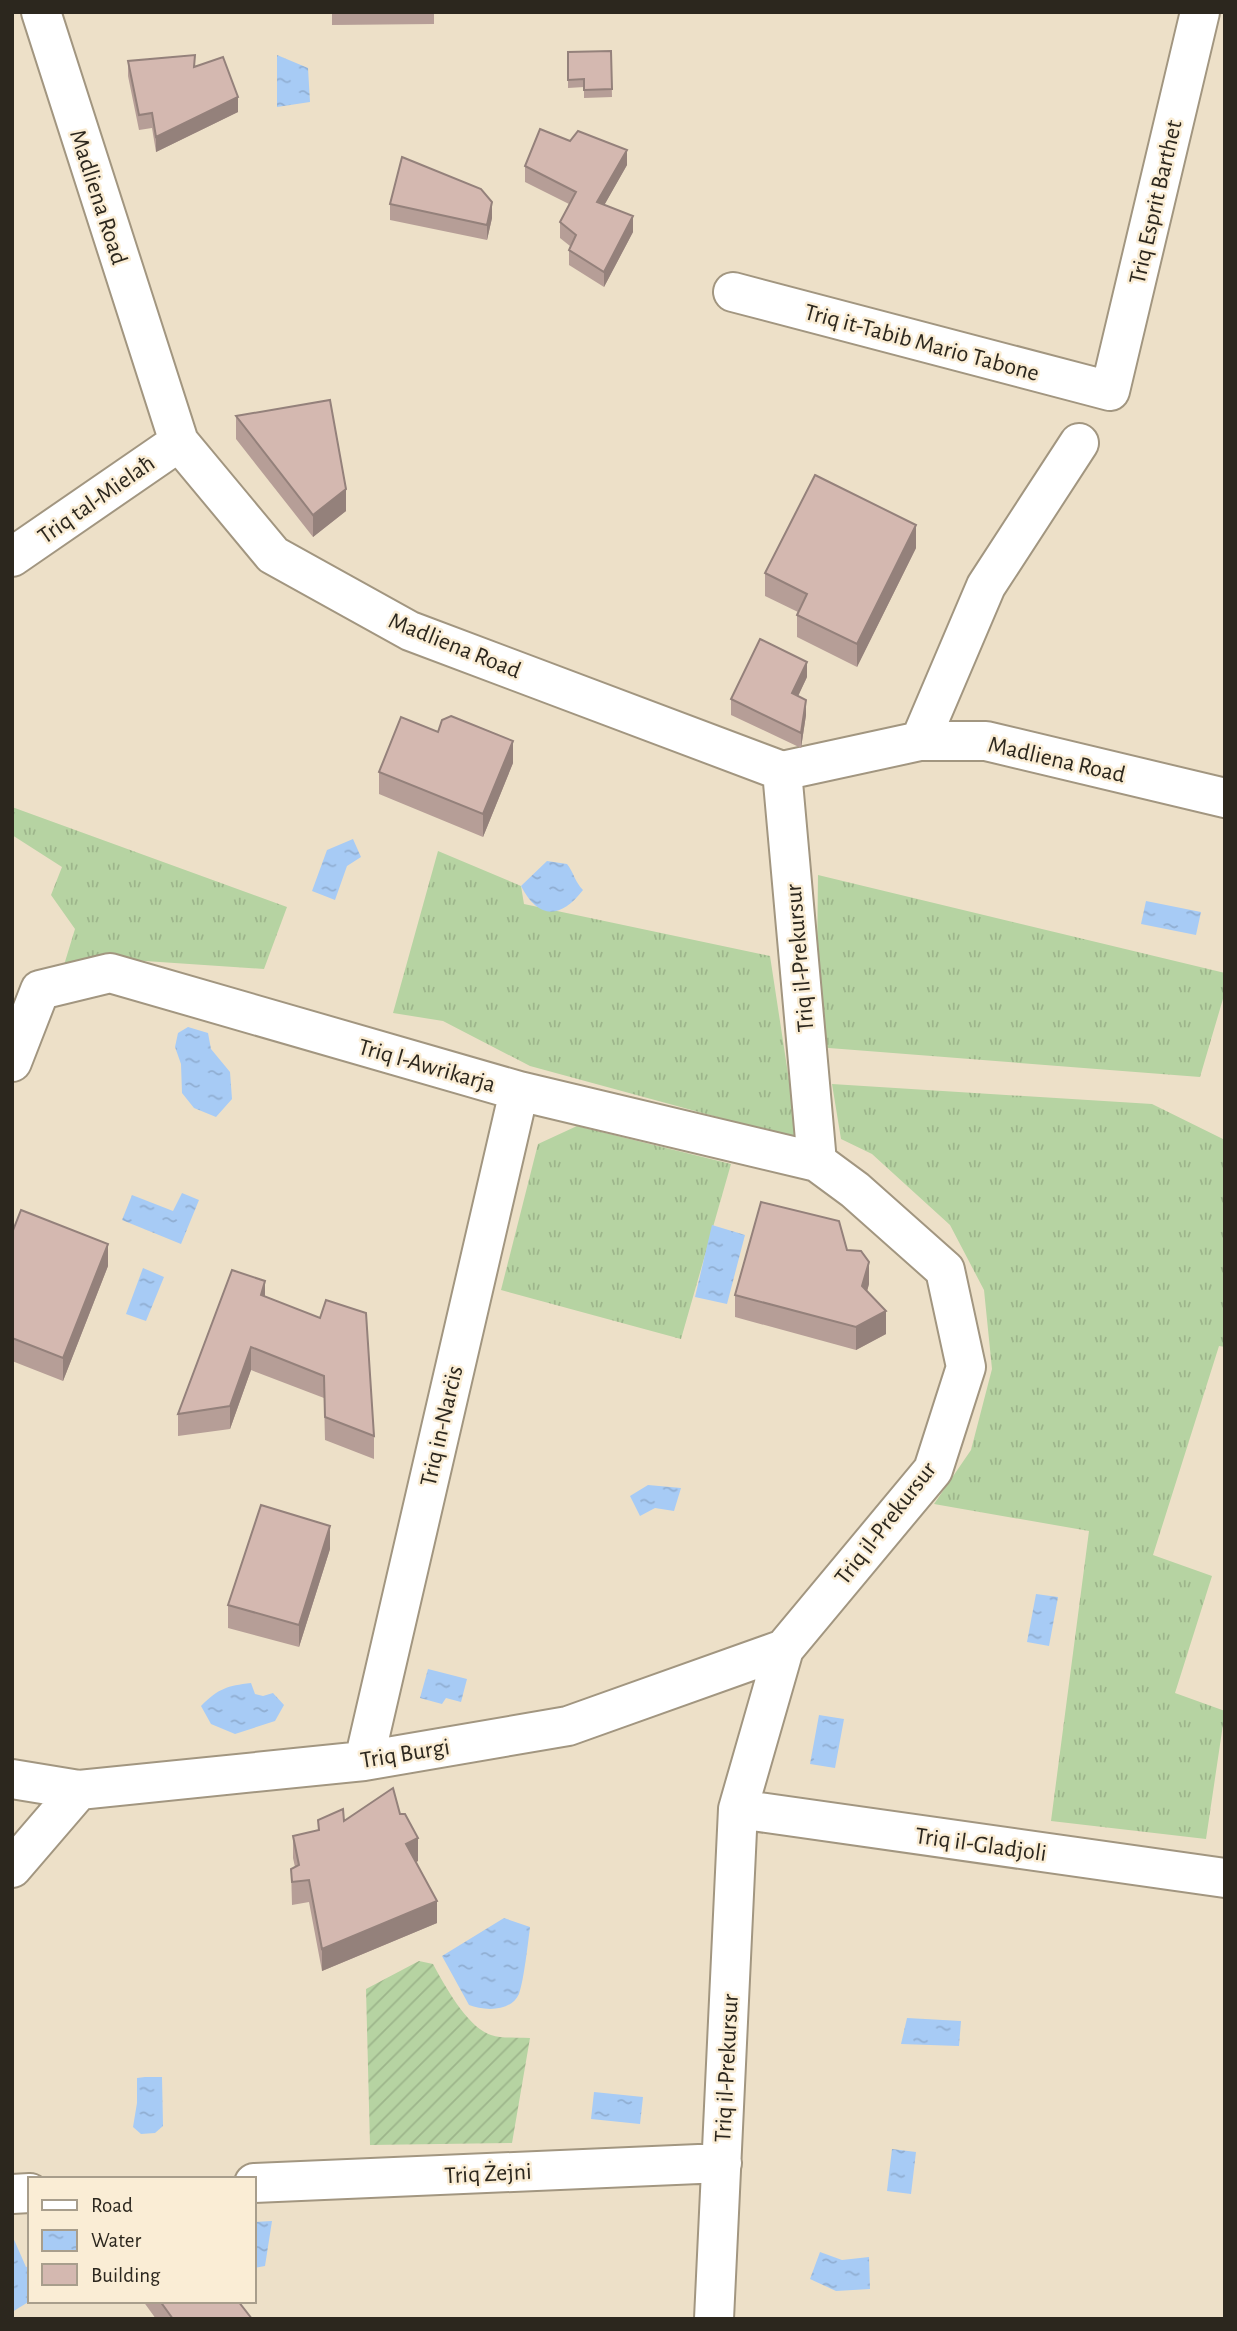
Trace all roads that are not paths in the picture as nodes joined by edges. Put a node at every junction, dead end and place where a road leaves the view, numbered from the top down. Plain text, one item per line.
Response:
1 (41, 12) edge
2 (1200, 12) edge
3 (733, 292) dead end
4 (1110, 391) joint
5 (179, 442) junction
6 (1079, 443) dead end
7 (12, 557) edge
8 (920, 741) junction
9 (782, 771) junction
10 (1225, 798) edge
11 (12, 1062) edge
12 (519, 1091) junction
13 (817, 1162) junction
14 (784, 1648) junction
15 (364, 1761) junction
16 (12, 1779) edge
17 (79, 1790) junction
18 (738, 1809) junction
19 (12, 1868) edge
20 (1225, 1878) edge
21 (722, 2163) junction
22 (256, 2183) edge
23 (714, 2319) edge

1 - 5 street, Madliena Road
2 - 4 street, Triq Esprit Barthet
3 - 4 street, Triq it-Tabib Mario Tabone
5 - 7 street, Triq tal-Mielaħ
5 - 9 street, Madliena Road
6 - 8 street
8 - 9 street, Madliena Road
8 - 10 street, Madliena Road
9 - 13 street, Triq il-Prekursur
11 - 12 street, Triq l-Awrikarja
12 - 13 street, Triq l-Awrikarja
12 - 15 street, Triq in-Narċis
13 - 14 street, Triq il-Prekursur
14 - 15 street, Triq Burgi
14 - 18 street, Triq il-Prekursur
15 - 17 street, Triq Burgi
16 - 17 street, Triq Burgi
17 - 19 street
18 - 20 street, Triq il-Gladjoli
18 - 21 street, Triq il-Prekursur
21 - 22 street, Triq Żejni
21 - 23 street, Triq il-Prekursur

